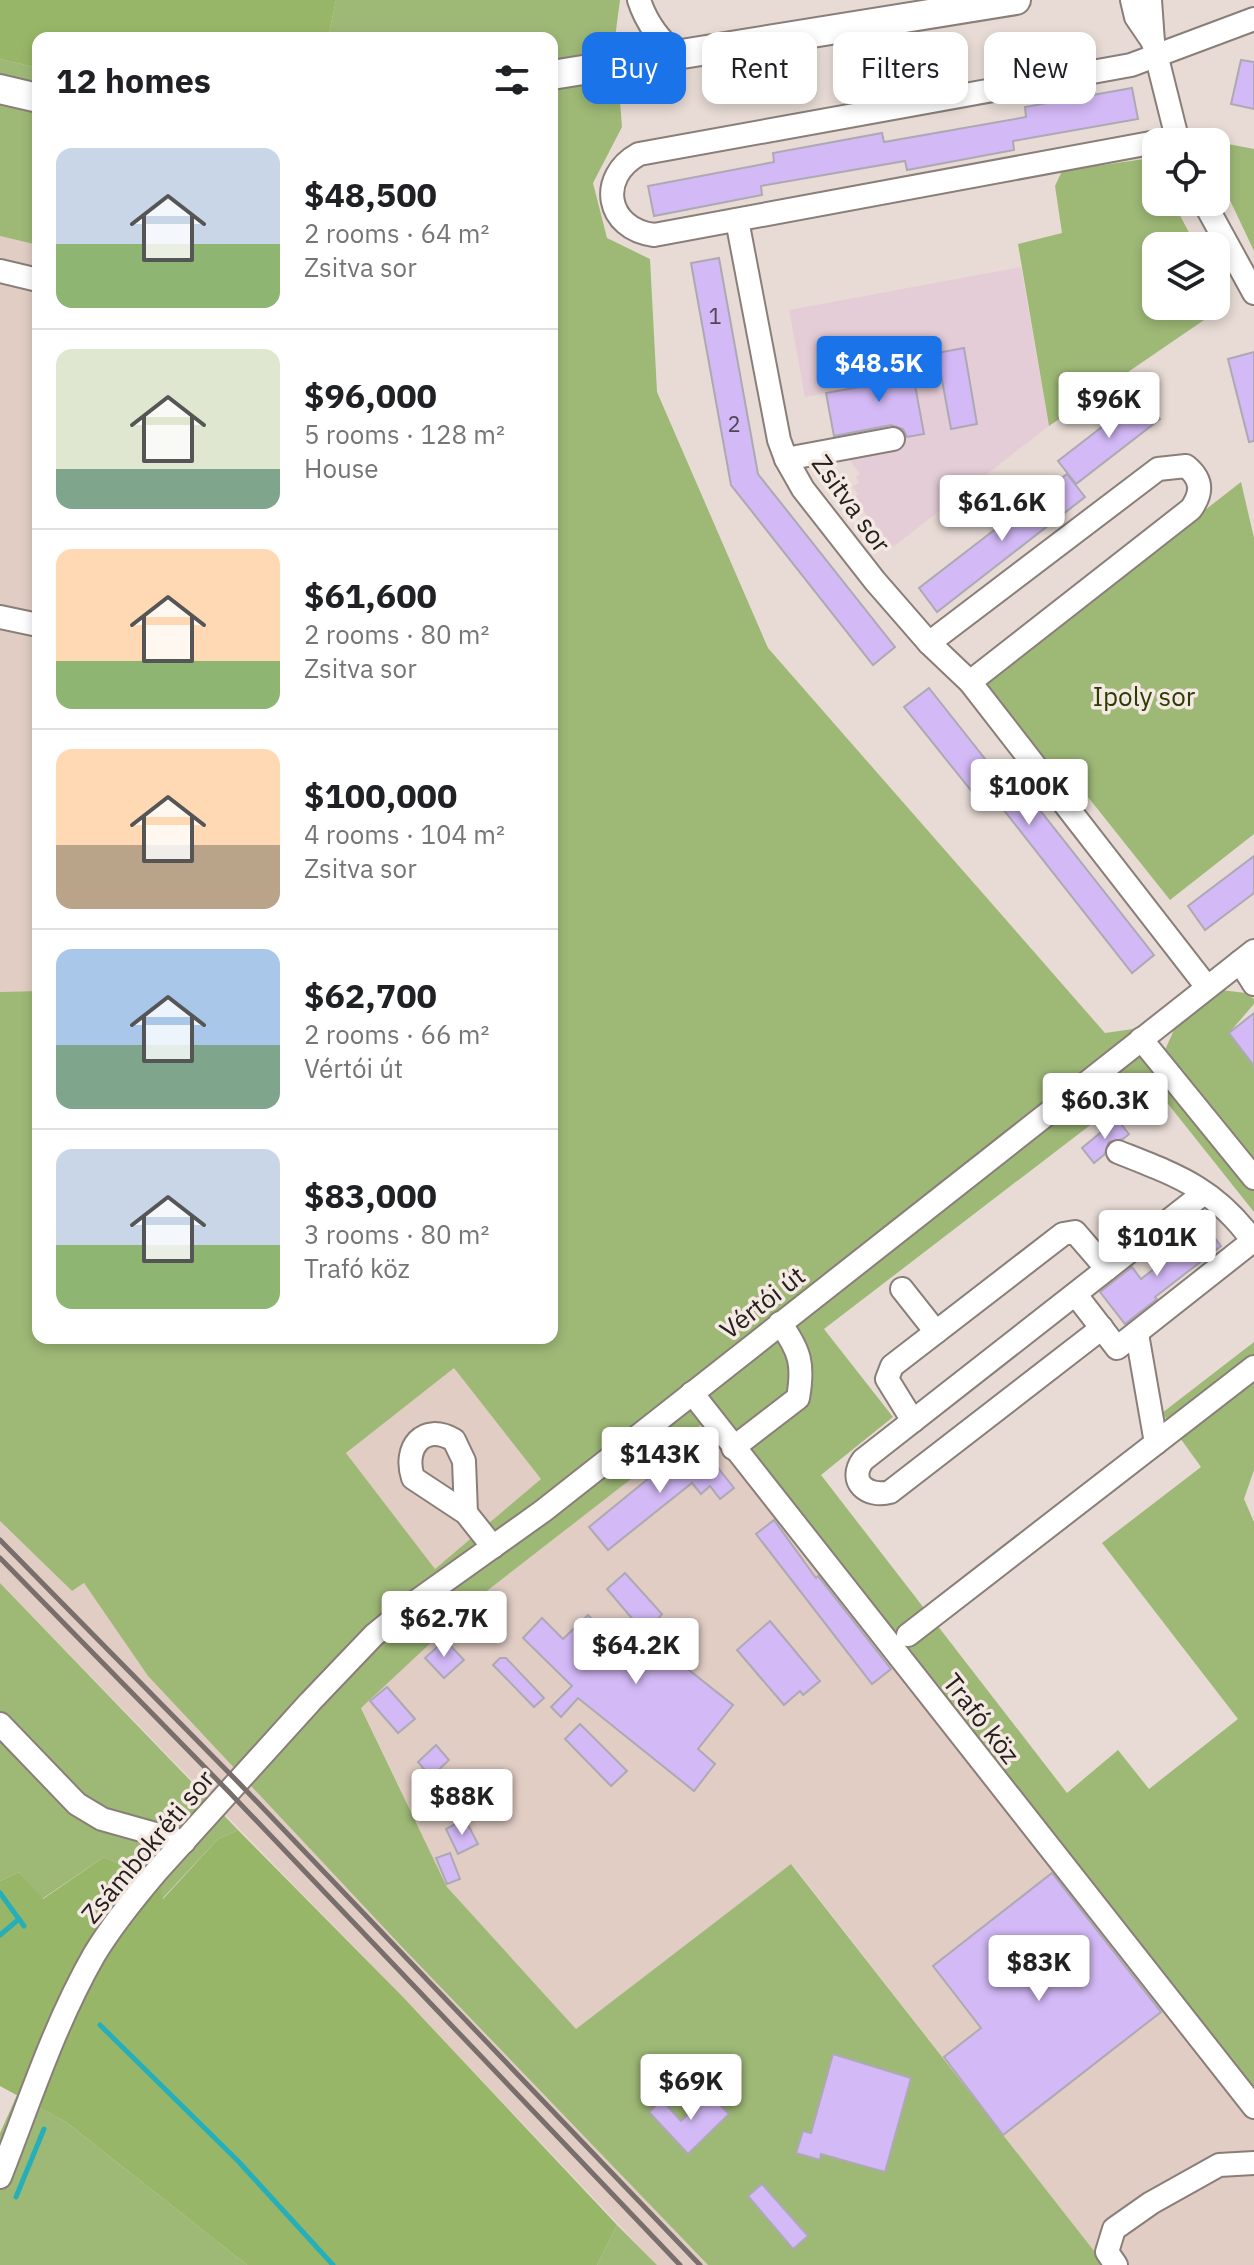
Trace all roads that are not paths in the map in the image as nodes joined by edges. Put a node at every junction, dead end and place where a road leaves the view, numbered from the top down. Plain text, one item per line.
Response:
1 (639, 0) edge
2 (1015, 0) edge
3 (1132, 0) edge
4 (1150, 0) edge
5 (1254, 19) edge
6 (654, 32) edge
7 (1155, 49) junction
8 (686, 56) edge
9 (582, 71) edge
10 (558, 74) edge
11 (0, 89) edge
12 (32, 97) edge
13 (1165, 128) edge
14 (1142, 146) edge
15 (1212, 216) edge
16 (737, 220) junction
17 (0, 271) edge
18 (32, 279) edge
19 (1254, 293) edge
20 (893, 439) dead end
21 (786, 459) junction
22 (0, 617) edge
23 (32, 624) edge
24 (929, 643) junction
25 (970, 682) junction
26 (1247, 956) edge
27 (1254, 984) edge
28 (1207, 987) junction
29 (1141, 1039) junction
30 (1118, 1152) dead end
31 (1254, 1178) edge
32 (1204, 1193) junction
33 (1253, 1241) edge
34 (1107, 1269) junction
35 (902, 1289) dead end
36 (1076, 1295) junction
37 (780, 1323) junction
38 (1102, 1328) junction
39 (936, 1332) junction
40 (1137, 1334) junction
41 (1254, 1367) edge
42 (692, 1393) junction
43 (913, 1421) junction
44 (1156, 1443) junction
45 (733, 1448) junction
46 (466, 1513) dead end
47 (493, 1547) junction
48 (908, 1635) dead end
49 (310, 1702) joint
50 (0, 1724) edge
51 (184, 1842) junction
52 (1254, 2107) edge
53 (1254, 2163) edge
54 (0, 2177) edge
55 (1116, 2265) edge

1 - 6 street
2 - 8 main road
3 - 7 street
4 - 7 street
5 - 7 street
7 - 13 street
7 - 16 street
9 - 10 main road
11 - 12 main road
14 - 16 street
15 - 19 street
16 - 21 street, Zsitva sor
17 - 18 street
20 - 21 street
21 - 24 street, Zsitva sor
22 - 23 street
24 - 25 street, Zsitva sor
24 - 25 street
25 - 28 street, Zsitva sor
26 - 27 street
26 - 28 street, Vértói út
28 - 29 street, Vértói út
29 - 31 street
29 - 37 street, Vértói út
30 - 32 street
32 - 33 street
32 - 34 street
33 - 40 street
34 - 36 street
34 - 39 street
35 - 39 street
36 - 38 street
36 - 43 street
37 - 42 street, Vértói út
37 - 45 street
38 - 40 street
38 - 43 street
39 - 43 street
40 - 44 street
41 - 44 street
42 - 45 street, Trafó köz
42 - 47 street, Vértói út
44 - 48 street
45 - 52 street, Trafó köz
46 - 47 street
47 - 49 street, Vértói út
49 - 51 street, Zsámbokréti sor
50 - 51 street
51 - 54 street, Zsámbokréti sor
53 - 55 street

